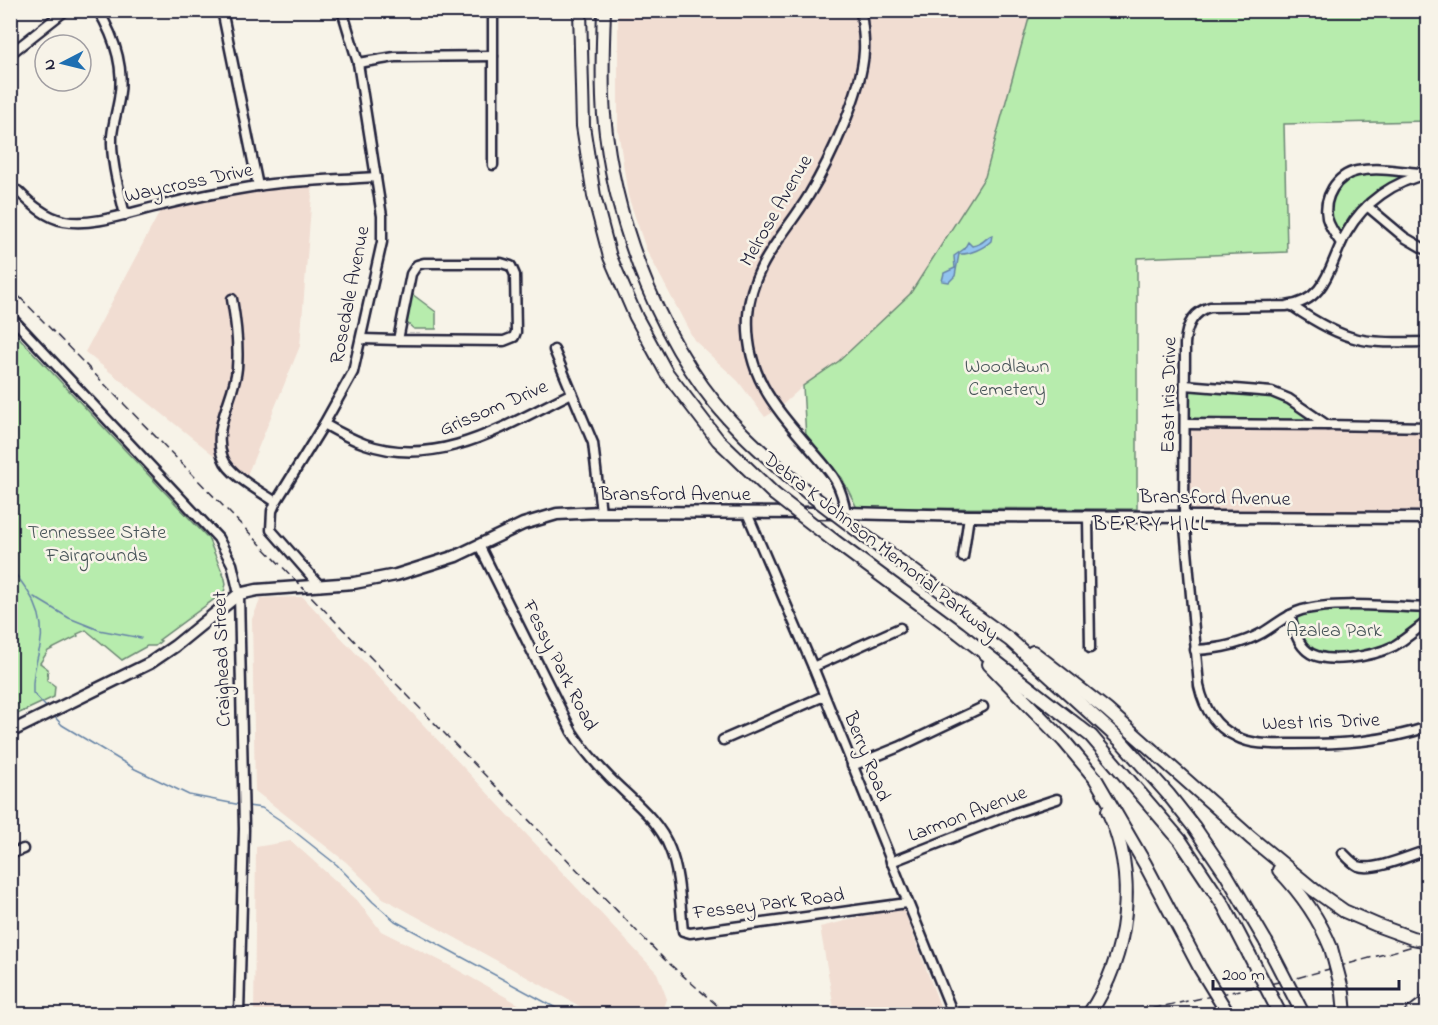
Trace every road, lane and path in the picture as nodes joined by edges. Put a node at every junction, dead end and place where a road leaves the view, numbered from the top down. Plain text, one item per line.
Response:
1 (66, 10) edge
2 (99, 10) edge
3 (222, 10) edge
4 (342, 10) edge
5 (494, 10) edge
6 (580, 10) edge
7 (604, 10) edge
8 (861, 10) edge
9 (10, 54) edge
10 (493, 56) junction
11 (358, 63) junction
12 (494, 165) dead end
13 (1427, 174) edge
14 (376, 177) junction
15 (258, 186) junction
16 (18, 191) dead end
17 (1367, 206) junction
18 (125, 215) junction
19 (1341, 243) junction
20 (1428, 251) edge
21 (232, 298) dead end
22 (1292, 306) junction
23 (10, 316) edge
24 (362, 339) junction
25 (398, 340) junction
26 (1428, 342) edge
27 (554, 350) dead end
28 (1185, 385) junction
29 (572, 393) junction
30 (324, 424) junction
31 (1185, 424) junction
32 (1327, 425) junction
33 (1428, 427) edge
34 (276, 502) junction
35 (602, 512) junction
36 (747, 513) junction
37 (846, 513) junction
38 (969, 516) junction
39 (1184, 516) junction
40 (1088, 517) junction
41 (1428, 518) edge
42 (479, 545) junction
43 (963, 557) dead end
44 (320, 586) junction
45 (239, 594) junction
46 (1428, 608) edge
47 (1290, 615) junction
48 (1428, 621) edge
49 (900, 628) dead end
50 (959, 633) junction
51 (1010, 640) junction
52 (1090, 648) dead end
53 (1195, 650) junction
54 (813, 666) junction
55 (824, 696) junction
56 (983, 707) dead end
57 (1428, 728) edge
58 (10, 732) edge
59 (723, 740) dead end
60 (1083, 765) junction
61 (852, 766) junction
62 (1057, 799) dead end
63 (1251, 838) junction
64 (670, 848) joint
65 (23, 849) dead end
66 (1428, 850) edge
67 (1343, 853) dead end
68 (10, 854) edge
69 (891, 862) junction
70 (907, 903) junction
71 (1428, 941) edge
72 (1428, 1001) edge
73 (240, 1014) edge
74 (953, 1014) edge
75 (1089, 1014) edge
76 (1228, 1014) edge
77 (1280, 1014) edge
78 (1303, 1014) edge
79 (1345, 1014) edge
80 (1411, 1014) edge

1 - 9 street
2 - 18 street
3 - 15 street
4 - 11 street, Rosedale Avenue
5 - 10 street
6 - 50 highway, Debra K Johnson Memorial Parkway, bridge
7 - 51 highway, Debra K Johnson Memorial Parkway, bridge
8 - 37 street, Melrose Avenue
10 - 11 street
10 - 12 street
11 - 14 street, Rosedale Avenue
13 - 17 street
13 - 19 street
14 - 15 street, Waycross Drive
14 - 24 street, Rosedale Avenue
15 - 18 street, Waycross Drive
16 - 18 street, Waycross Drive
17 - 19 street
17 - 20 street
19 - 22 street
21 - 34 street
22 - 26 street
22 - 28 street, East Iris Drive
23 - 45 street, Craighead Street
24 - 25 street
24 - 30 street, Rosedale Avenue
25 - 25 street
27 - 29 street
28 - 31 street, East Iris Drive
28 - 32 street
29 - 30 street, Grissom Drive
29 - 35 street
30 - 34 street, Rosedale Avenue
31 - 32 street
31 - 39 street, East Iris Drive
32 - 33 street
34 - 44 street, Rosedale Avenue
35 - 36 main road, Bransford Avenue
35 - 42 main road, Bransford Avenue
36 - 37 main road, Bransford Avenue
36 - 54 street, Berry Road
37 - 38 main road, Bransford Avenue
38 - 40 main road, Bransford Avenue
38 - 43 street
39 - 40 main road, Bransford Avenue
39 - 41 main road, Bransford Avenue
39 - 53 street, West Iris Drive
40 - 52 street
42 - 44 main road, Bransford Avenue
42 - 64 street, Fessy Park Road
44 - 45 main road, Bransford Avenue
45 - 58 main road, Bransford Avenue
45 - 73 street, Craighead Street
46 - 47 street
47 - 48 street
47 - 53 street
49 - 54 street
50 - 60 highway
50 - 77 highway, Debra K Johnson Memorial Parkway, bridge
51 - 63 highway
51 - 78 highway, Debra K Johnson Memorial Parkway, bridge
53 - 57 street, West Iris Drive
54 - 55 street, Berry Road
55 - 59 street
55 - 61 street, Berry Road
56 - 61 street
60 - 75 highway
60 - 76 highway, bridge
61 - 69 street, Berry Road
62 - 69 street, Larmon Avenue
63 - 71 highway
63 - 79 highway, bridge
64 - 70 street, Fessey Park Road
65 - 68 street
66 - 67 street
69 - 70 street, Berry Road
70 - 74 street, Berry Road
72 - 80 highway

